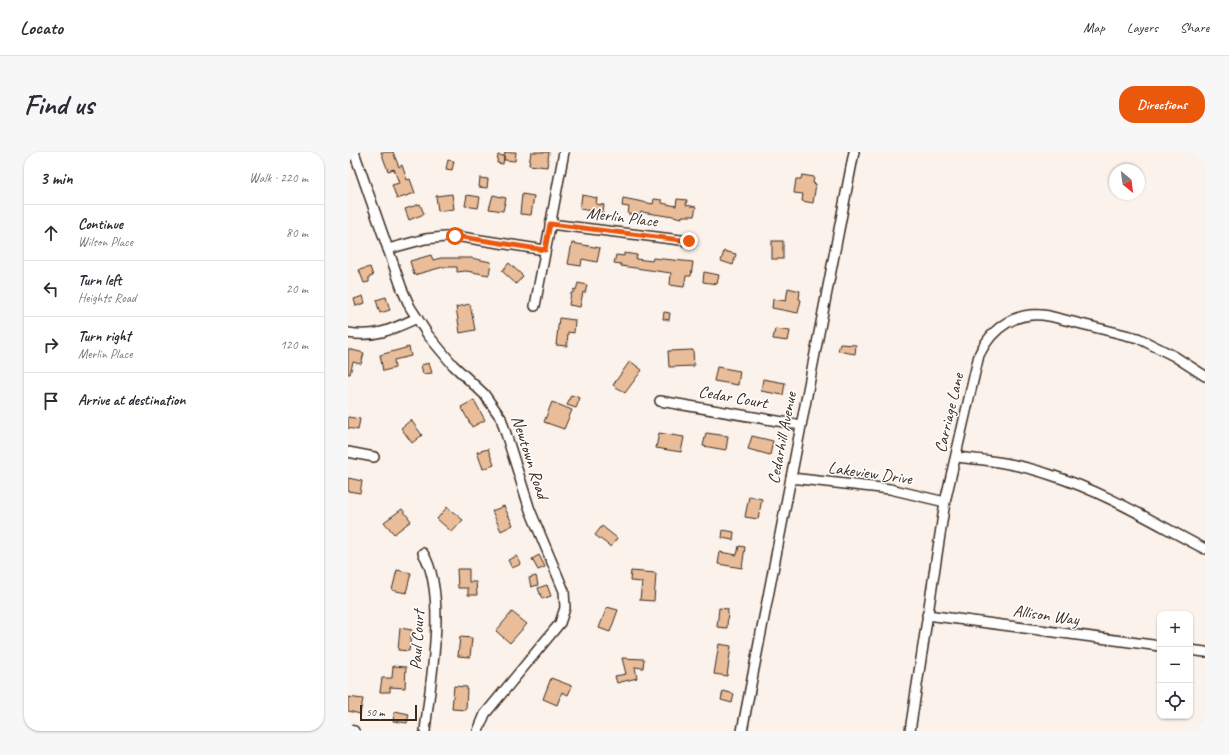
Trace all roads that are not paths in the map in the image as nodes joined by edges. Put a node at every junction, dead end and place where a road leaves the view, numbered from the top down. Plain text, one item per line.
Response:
1 (354, 152) edge
2 (564, 152) edge
3 (854, 152) edge
4 (550, 224) junction
5 (689, 241) dead end
6 (388, 249) junction
7 (545, 250) junction
8 (535, 306) dead end
9 (417, 318) junction
10 (348, 333) edge
11 (1205, 376) edge
12 (660, 401) dead end
13 (801, 426) junction
14 (348, 452) edge
15 (374, 457) dead end
16 (956, 457) junction
17 (791, 478) junction
18 (945, 502) junction
19 (1205, 549) edge
20 (423, 553) dead end
21 (928, 615) junction
22 (1157, 646) edge
23 (1193, 650) edge
24 (1205, 652) edge
25 (348, 730) edge
26 (354, 731) edge
27 (425, 731) edge
28 (478, 731) edge
29 (742, 731) edge
30 (910, 731) edge

1 - 6 street, Newtown Road
2 - 4 street
3 - 13 street, Cedarhill Avenue
4 - 5 street, Merlin Place
4 - 7 street
6 - 7 street
6 - 9 street, Newtown Road
7 - 8 street
9 - 10 street
9 - 28 street, Newtown Road
11 - 16 street, Carriage Lane
12 - 13 street, Cedar Court
13 - 17 street, Cedarhill Avenue
14 - 15 street
16 - 18 street, Carriage Lane
16 - 19 street
17 - 18 street, Lakeview Drive
17 - 29 street, Cedarhill Avenue
18 - 21 street, Carriage Lane
20 - 27 street, Paul Court
21 - 22 street, Allison Way
21 - 30 street, Carriage Lane
23 - 24 street
25 - 26 street

